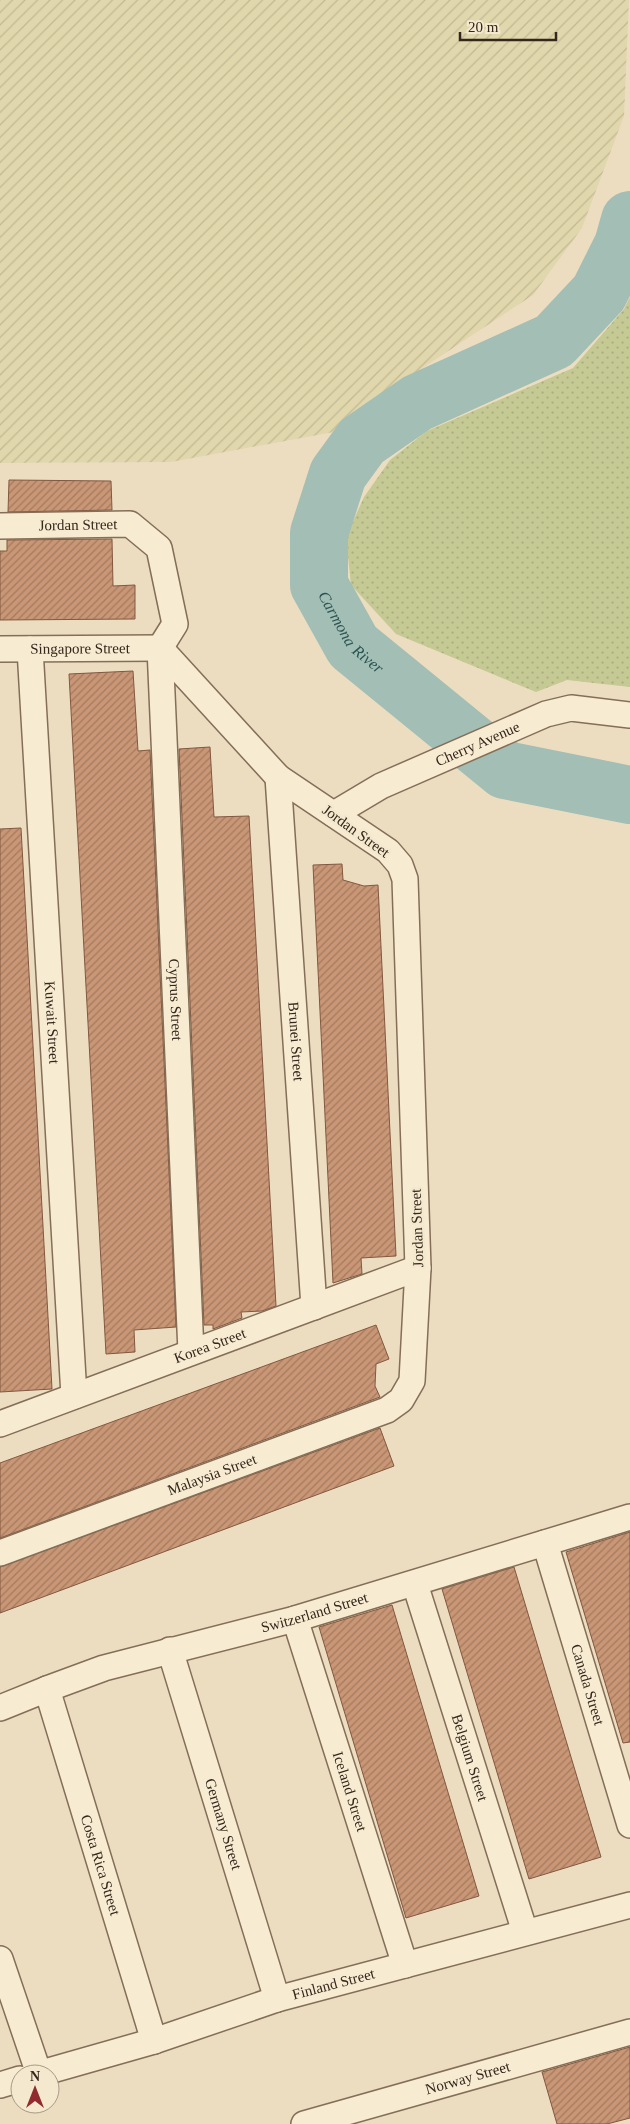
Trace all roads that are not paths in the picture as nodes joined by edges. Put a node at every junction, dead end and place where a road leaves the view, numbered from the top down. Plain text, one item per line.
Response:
1 (0, 526) edge
2 (160, 648) junction
3 (0, 649) edge
4 (30, 649) junction
5 (630, 715) edge
6 (278, 777) junction
7 (334, 814) junction
8 (418, 1268) junction
9 (314, 1307) junction
10 (191, 1352) junction
11 (412, 1381) joint
12 (74, 1396) junction
13 (0, 1424) edge
14 (630, 1518) edge
15 (545, 1543) junction
16 (0, 1553) edge
17 (415, 1584) junction
18 (296, 1619) junction
19 (170, 1650) junction
20 (47, 1689) junction
21 (0, 1708) edge
22 (630, 1825) edge
23 (630, 1905) edge
24 (526, 1932) junction
25 (0, 1958) edge
26 (405, 1965) junction
27 (277, 1999) junction
28 (630, 2032) edge
29 (154, 2041) junction
30 (36, 2064) edge
31 (60, 2068) edge
32 (304, 2124) edge

1 - 2 street, Jordan Street
2 - 4 street, Singapore Street
2 - 6 street, Jordan Street
2 - 10 street, Cyprus Street
3 - 4 street, Singapore Street
4 - 12 street, Kuwait Street
5 - 7 street, Cherry Avenue
6 - 7 street, Jordan Street
6 - 9 street, Brunei Street
7 - 8 street, Jordan Street
8 - 9 street, Korea Street
8 - 11 street, Jordan Street
9 - 10 street, Korea Street
10 - 12 street, Korea Street
11 - 16 street, Malaysia Street
12 - 13 street, Korea Street
14 - 15 street, Switzerland Street
15 - 17 street, Switzerland Street
15 - 22 street, Canada Street
17 - 18 street, Switzerland Street
17 - 24 street, Belgium Street
18 - 19 street, Switzerland Street
18 - 26 street, Iceland Street
19 - 20 street, Switzerland Street
19 - 27 street, Germany Street
20 - 21 street, Switzerland Street
20 - 29 street, Costa Rica Street
23 - 24 street, Finland Street
24 - 26 street, Finland Street
25 - 30 street
26 - 27 street, Finland Street
27 - 29 street, Finland Street
28 - 32 street, Norway Street
29 - 31 street, Finland Street

